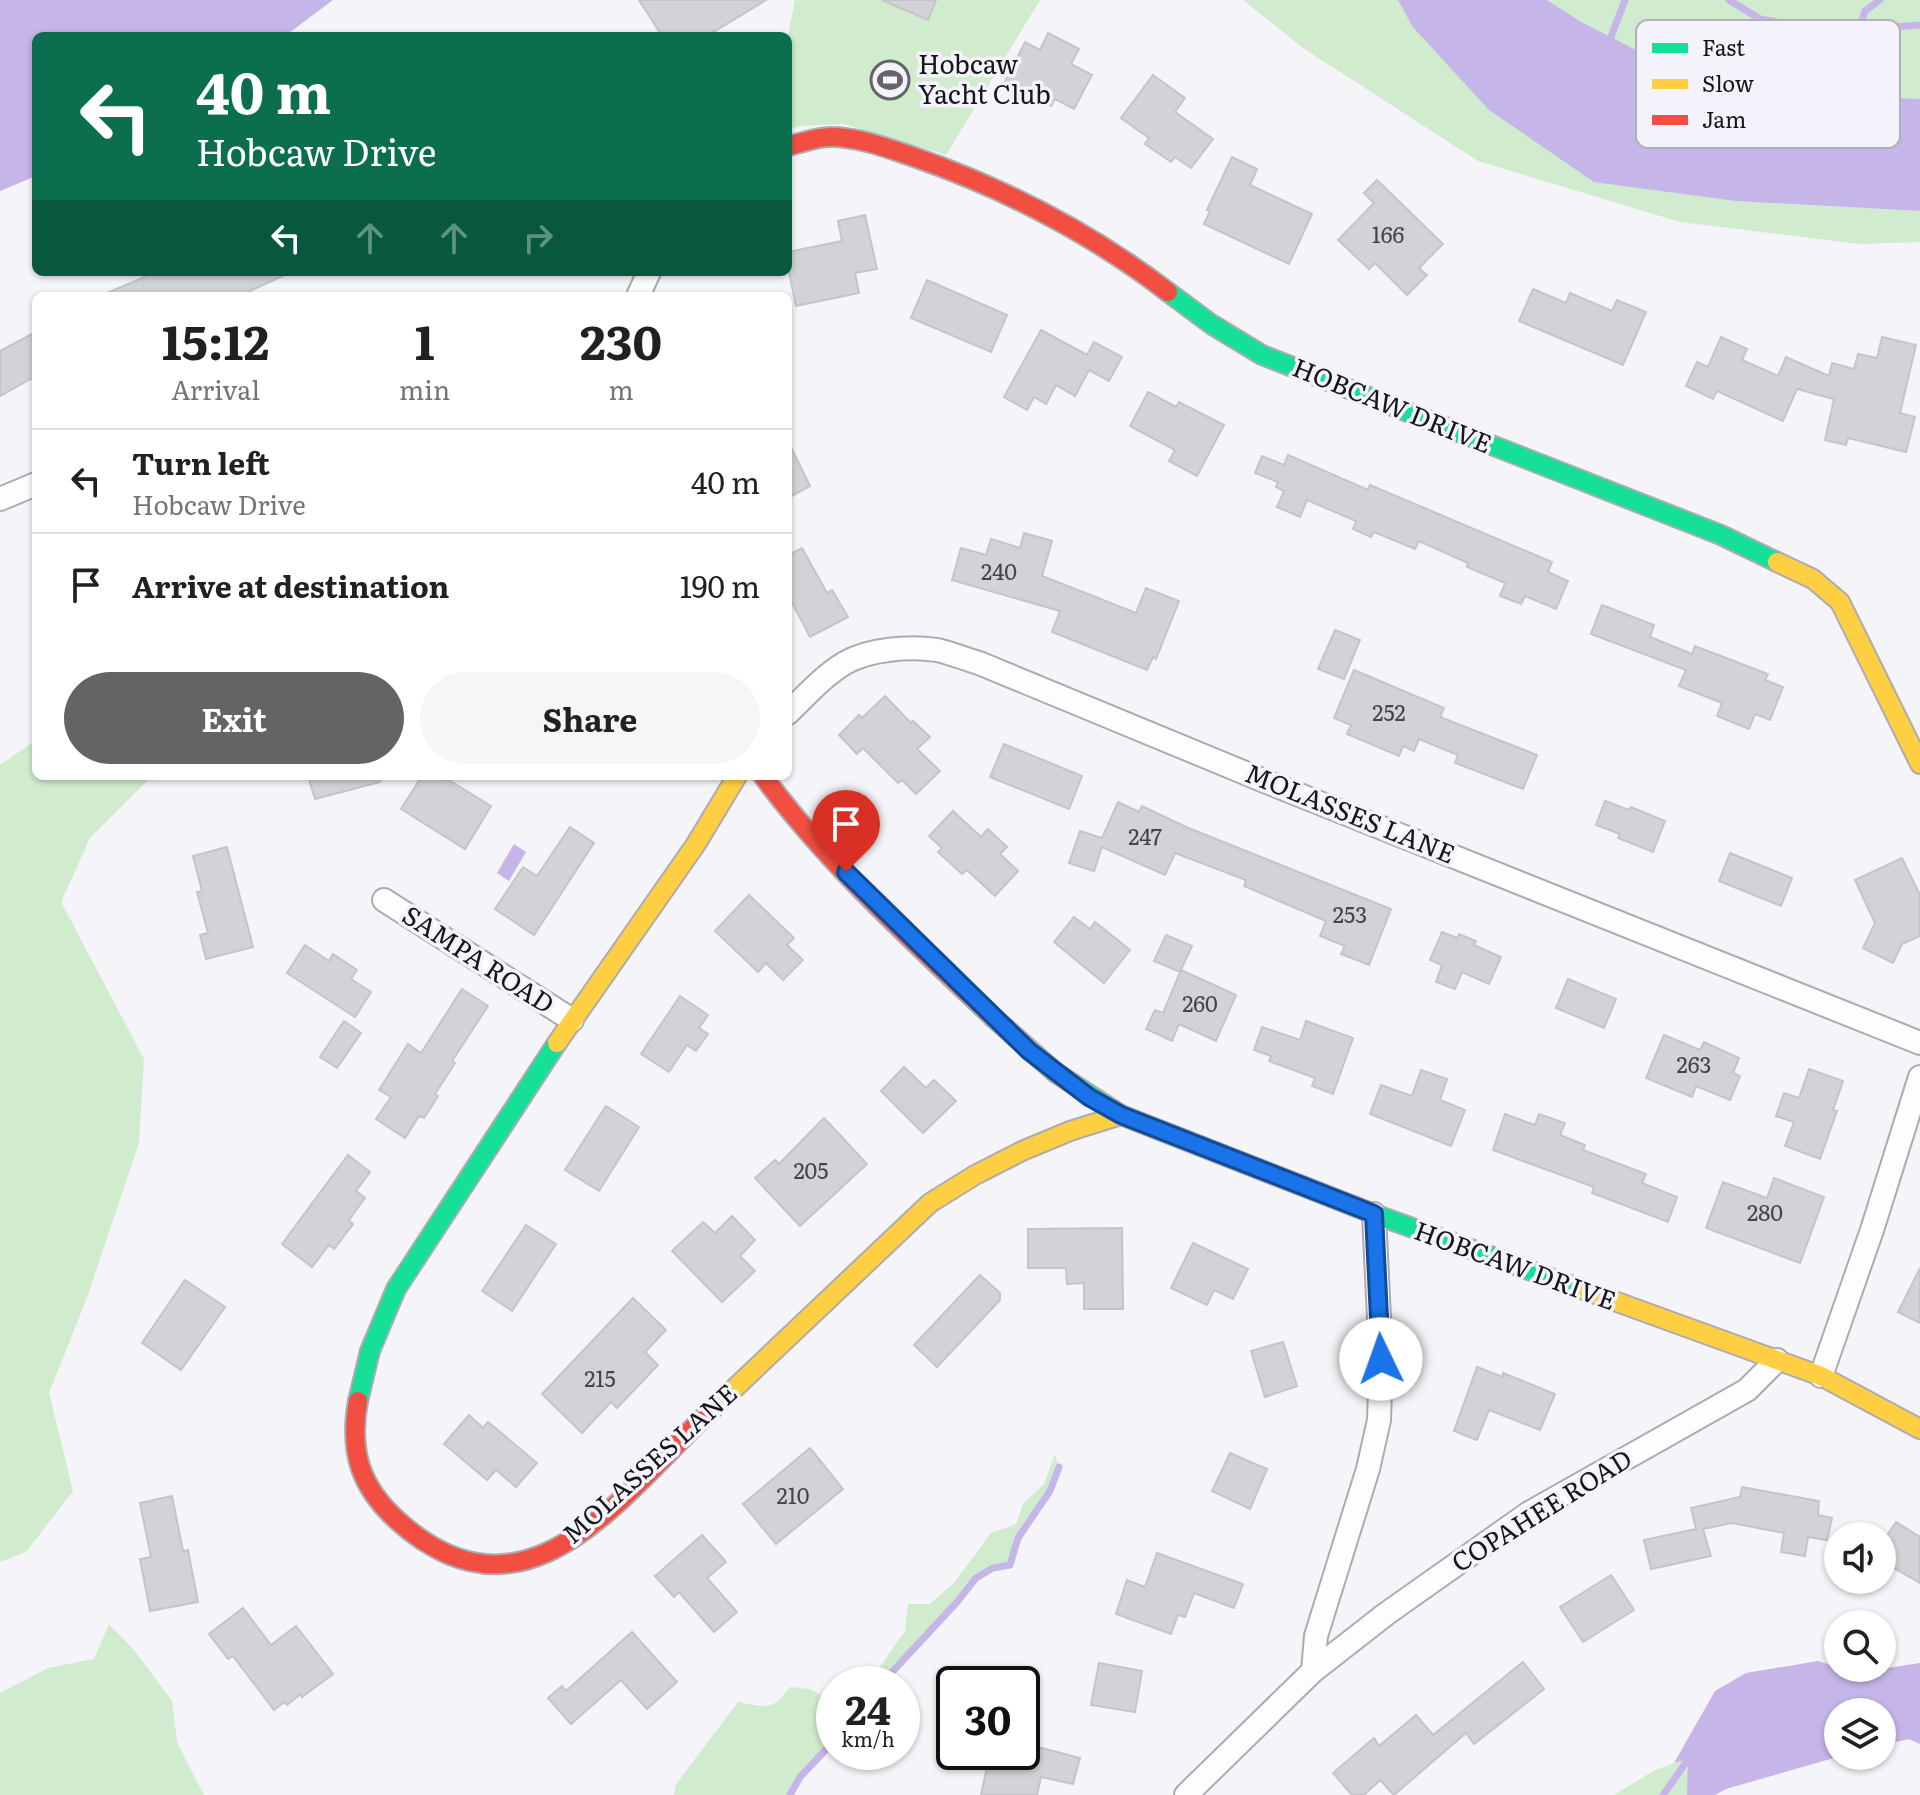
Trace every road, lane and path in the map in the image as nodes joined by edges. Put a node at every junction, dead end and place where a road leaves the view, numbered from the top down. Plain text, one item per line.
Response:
1 (792, 145) edge
2 (32, 486) edge
3 (0, 499) edge
4 (792, 709) edge
5 (1920, 764) edge
6 (734, 780) edge
7 (766, 780) edge
8 (384, 900) dead end
9 (572, 1020) junction
10 (1920, 1043) edge
11 (1920, 1077) edge
12 (1121, 1115) junction
13 (1374, 1214) junction
14 (1777, 1360) junction
15 (1821, 1376) junction
16 (1920, 1429) edge
17 (1313, 1671) junction
18 (1186, 1795) edge

1 - 5 street, HOBCAW DRIVE
2 - 3 street
4 - 10 street, MOLASSES LANE
6 - 9 street, MOLASSES LANE
7 - 12 street, HOBCAW DRIVE
8 - 9 street, SAMPA ROAD
9 - 12 street, MOLASSES LANE
11 - 15 street
12 - 13 street, HOBCAW DRIVE
13 - 14 street, HOBCAW DRIVE
13 - 17 street
14 - 15 street, HOBCAW DRIVE
14 - 17 street, COPAHEE ROAD
15 - 16 street, HOBCAW DRIVE
17 - 18 street, COPAHEE ROAD

